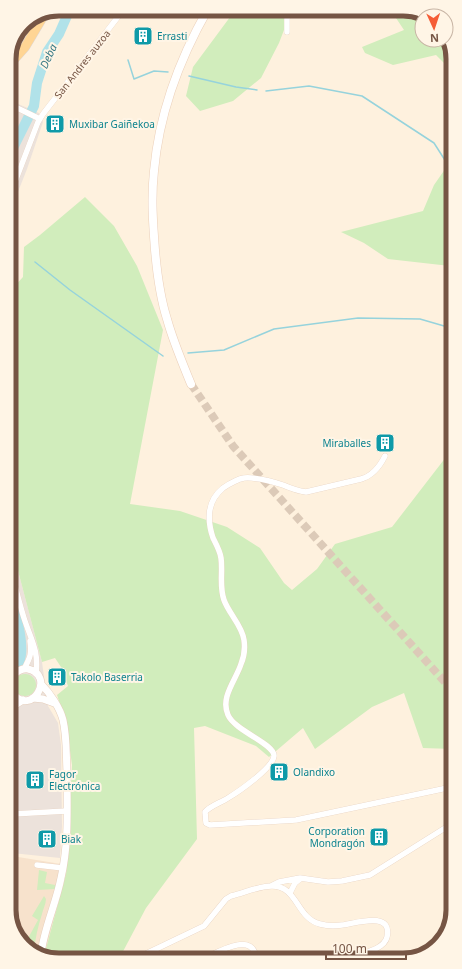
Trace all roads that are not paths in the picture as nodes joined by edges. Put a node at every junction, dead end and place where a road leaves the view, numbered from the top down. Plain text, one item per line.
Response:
1 (118, 16) edge
2 (204, 16) edge
3 (288, 16) edge
4 (41, 20) edge
5 (287, 32) dead end
6 (16, 57) edge
7 (16, 107) edge
8 (40, 119) junction
9 (16, 180) edge
10 (192, 384) tunnel mouth
11 (386, 456) dead end
12 (16, 590) edge
13 (29, 633) junction
14 (18, 670) edge
15 (36, 674) junction
16 (41, 684) junction
17 (16, 697) edge
18 (33, 698) junction
19 (23, 700) junction
20 (54, 703) junction
21 (16, 704) edge
22 (446, 788) edge
23 (65, 811) junction
24 (16, 814) edge
25 (446, 827) edge
26 (37, 865) dead end
27 (63, 868) junction
28 (300, 878) junction
29 (271, 886) junction
30 (290, 893) junction
31 (42, 950) edge
32 (148, 953) edge
33 (216, 953) edge
34 (256, 953) edge
35 (362, 953) edge

1 - 8 street, San Andres auzoa
2 - 10 main road
3 - 5 street
4 - 6 main road
7 - 8 street
8 - 9 street, San Andres auzoa
11 - 22 street
12 - 13 street
13 - 14 street
13 - 15 street
14 - 15 street
15 - 16 street
16 - 18 street
16 - 20 street
17 - 19 street
18 - 19 street
18 - 20 street
19 - 21 street
20 - 23 street
23 - 24 street
23 - 27 street
25 - 28 street
26 - 27 street
27 - 31 street
28 - 29 street
28 - 30 street
29 - 30 street
29 - 32 street
30 - 35 street
33 - 34 street

